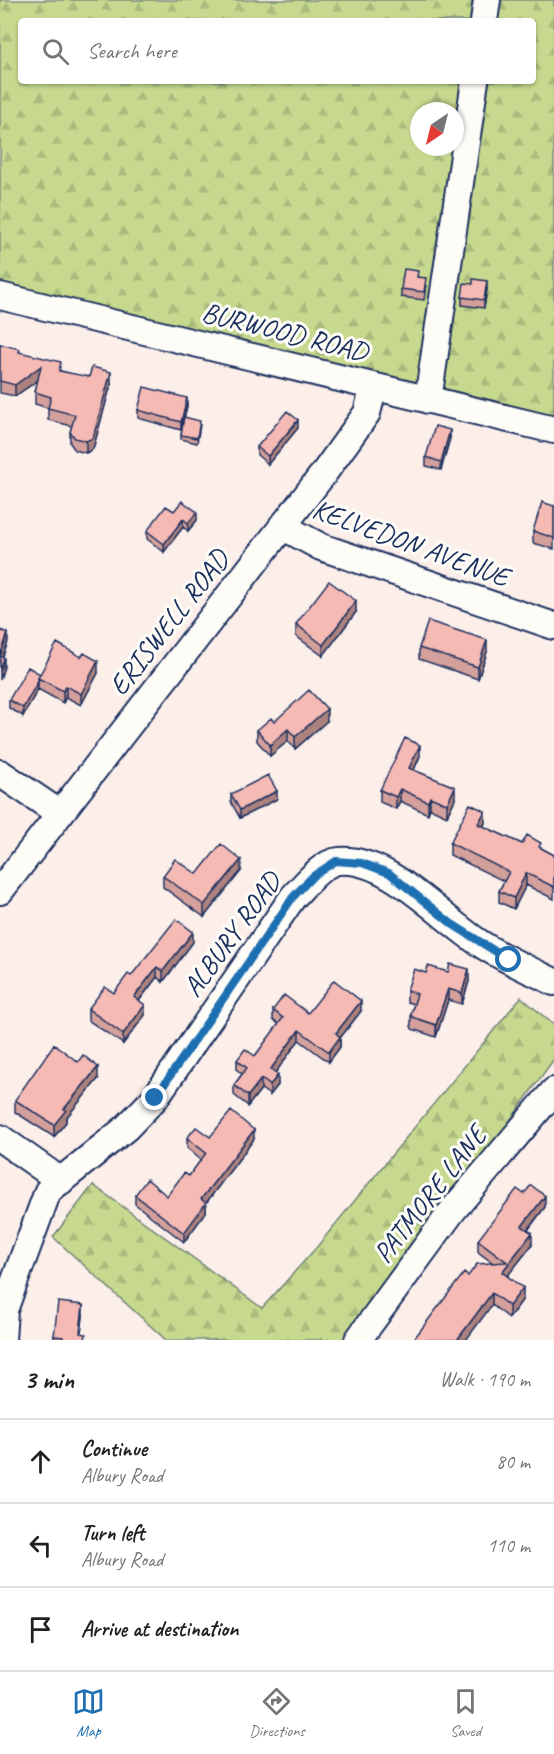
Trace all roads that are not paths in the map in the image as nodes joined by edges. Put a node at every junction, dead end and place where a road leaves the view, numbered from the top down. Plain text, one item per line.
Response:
1 (487, 0) edge
2 (484, 18) edge
3 (475, 84) edge
4 (0, 296) edge
5 (375, 386) junction
6 (428, 400) junction
7 (554, 430) edge
8 (282, 526) junction
9 (554, 626) edge
10 (0, 773) edge
11 (59, 813) junction
12 (0, 891) edge
13 (554, 982) edge
14 (554, 1091) edge
15 (0, 1138) edge
16 (61, 1181) junction
17 (2, 1340) edge
18 (358, 1340) edge

1 - 2 street
3 - 6 street
4 - 5 street, BURWOOD ROAD
5 - 6 street, BURWOOD ROAD
5 - 8 street, ERISWELL ROAD
6 - 7 street, BURWOOD ROAD
8 - 9 street, KELVEDON AVENUE
8 - 11 street, ERISWELL ROAD
10 - 11 street
11 - 12 street, ERISWELL ROAD
13 - 16 street, ALBURY ROAD
14 - 18 street, PATMORE LANE
15 - 16 street
16 - 17 street

